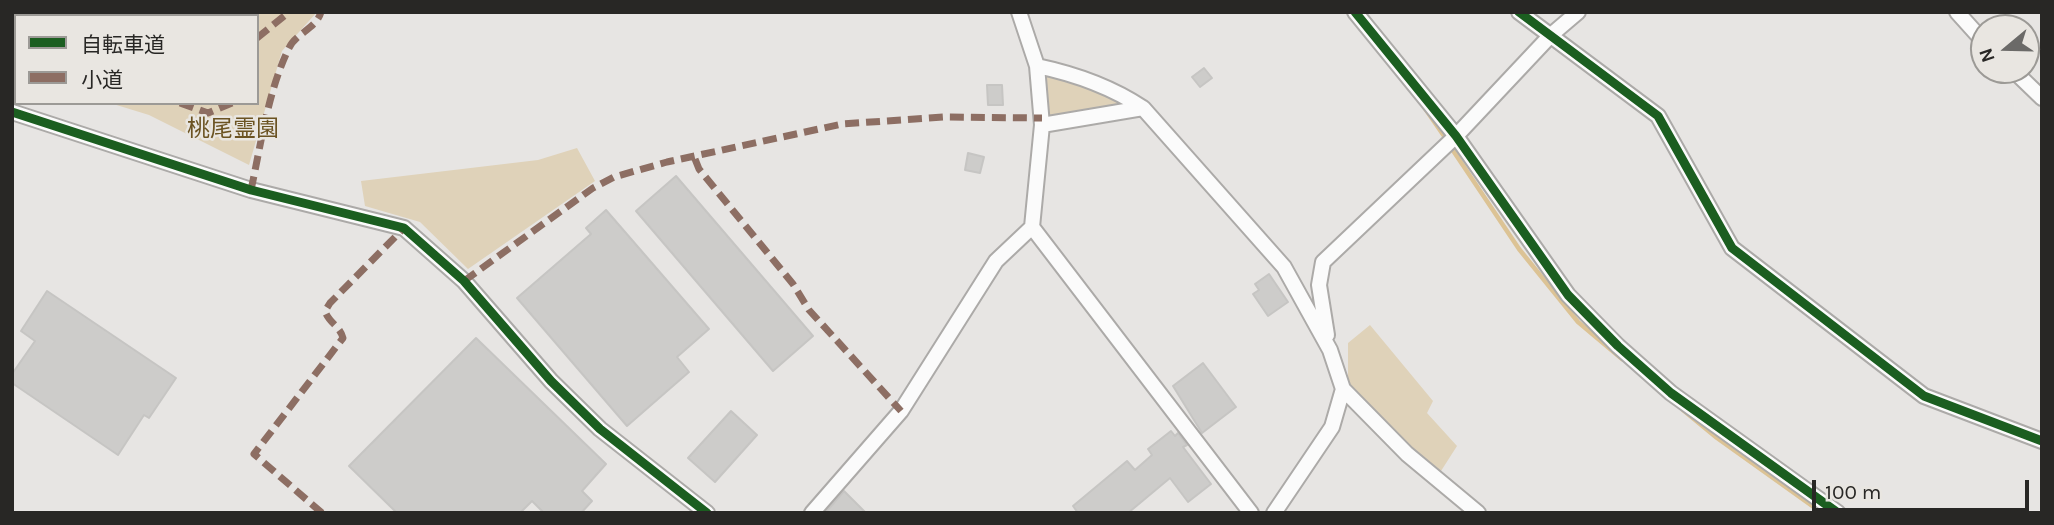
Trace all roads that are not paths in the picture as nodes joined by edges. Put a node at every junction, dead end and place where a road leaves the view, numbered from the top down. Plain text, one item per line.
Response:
1 (1019, 12) edge
2 (1355, 12) edge
3 (1519, 12) edge
4 (1578, 12) edge
5 (1957, 12) edge
6 (1970, 26) edge
7 (1551, 35) junction
8 (1037, 66) junction
9 (2028, 84) edge
10 (2042, 98) edge
11 (1143, 107) junction
12 (12, 112) edge
13 (1042, 125) junction
14 (1456, 136) junction
15 (1032, 227) junction
16 (1330, 350) junction
17 (1343, 389) junction
18 (2042, 441) edge
19 (707, 513) edge
20 (812, 513) edge
21 (1251, 513) edge
22 (1274, 513) edge
23 (1478, 513) edge
24 (1838, 513) edge

1 - 8 street
2 - 14 street
3 - 7 street
4 - 7 street
5 - 6 street
7 - 14 street
7 - 18 street
8 - 11 street
8 - 13 street
9 - 10 street
11 - 13 street
11 - 16 street
12 - 19 street
13 - 15 street
14 - 16 street
14 - 24 street
15 - 20 street
15 - 21 street
16 - 17 street
17 - 22 street
17 - 23 street

